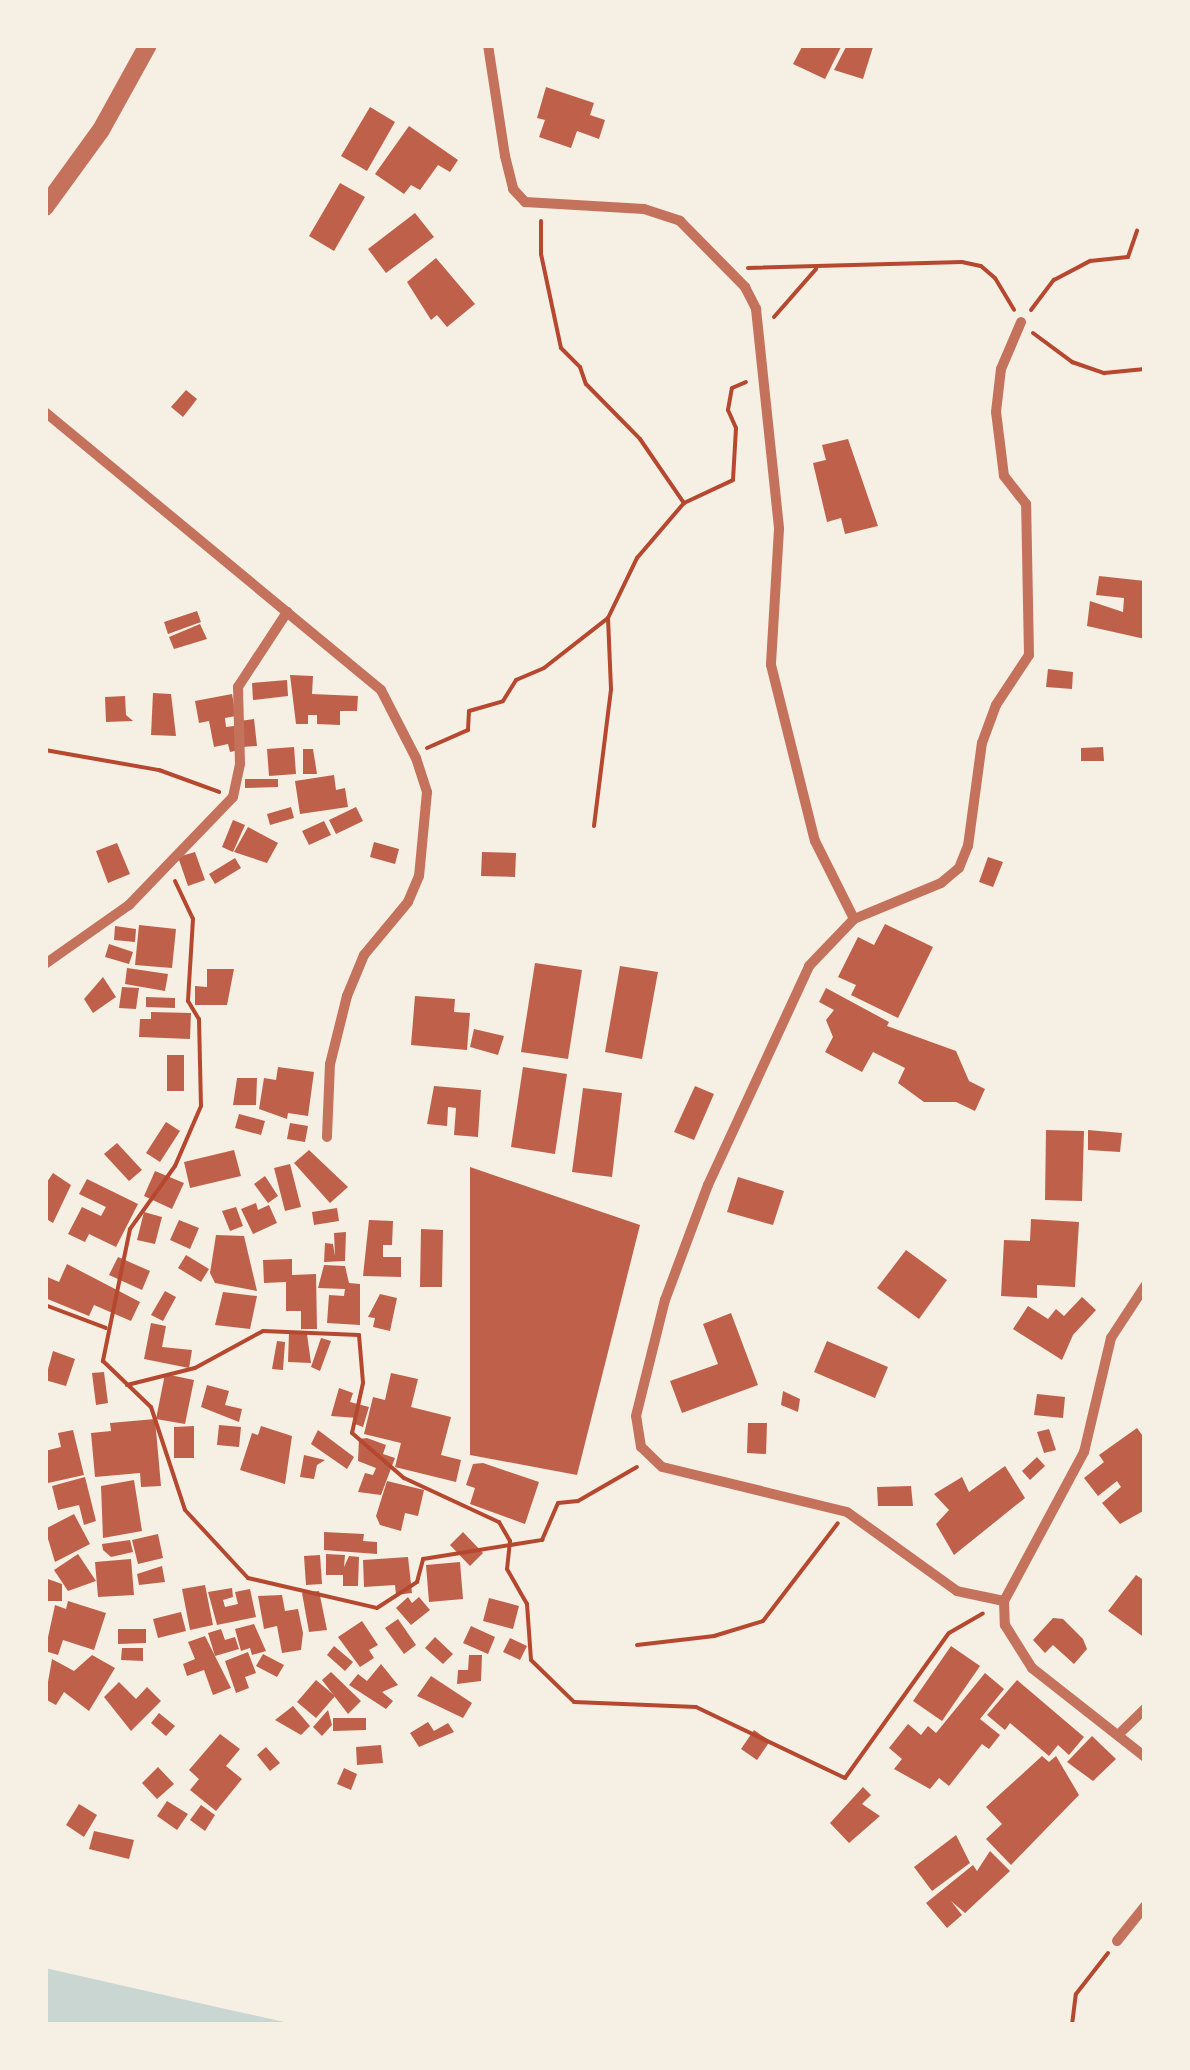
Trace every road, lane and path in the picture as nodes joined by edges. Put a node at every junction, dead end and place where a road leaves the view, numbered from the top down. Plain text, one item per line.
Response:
1 (148, 45) edge
2 (488, 45) edge
3 (45, 207) edge
4 (541, 207) junction
5 (1138, 230) dead end
6 (728, 268) junction
7 (816, 269) junction
8 (1021, 322) junction
9 (761, 332) junction
10 (1145, 369) edge
11 (761, 376) junction
12 (45, 412) edge
13 (684, 503) junction
14 (287, 612) junction
15 (608, 618) junction
16 (45, 750) edge
17 (416, 758) junction
18 (233, 796) junction
19 (594, 826) dead end
20 (167, 865) junction
21 (854, 919) junction
22 (45, 964) edge
23 (327, 1138) dead end
24 (1145, 1286) edge
25 (45, 1305) edge
26 (106, 1328) junction
27 (128, 1385) junction
28 (650, 1460) junction
29 (847, 1512) junction
30 (510, 1541) junction
31 (1004, 1601) junction
32 (637, 1645) dead end
33 (1145, 1708) edge
34 (1120, 1733) junction
35 (1145, 1757) edge
36 (1145, 1906) edge
37 (1117, 1941) joint
38 (1072, 2025) edge

1 - 3 street
2 - 4 street
4 - 6 street
4 - 13 path
5 - 8 path
6 - 7 path
6 - 9 street
7 - 8 path
7 - 9 path
8 - 10 path
8 - 21 street
9 - 11 street
11 - 13 path
11 - 21 street
12 - 14 street
13 - 15 path
14 - 17 street
14 - 18 street
15 - 17 path
15 - 19 path
16 - 18 path
17 - 23 street
18 - 20 street
20 - 22 street
20 - 26 path
21 - 28 street
24 - 31 street
25 - 26 path
26 - 27 path
27 - 30 path
27 - 30 path
28 - 29 street
28 - 30 path
29 - 31 street
29 - 32 path
30 - 31 path
31 - 34 street
33 - 34 street
34 - 35 street
36 - 37 street
37 - 38 path

